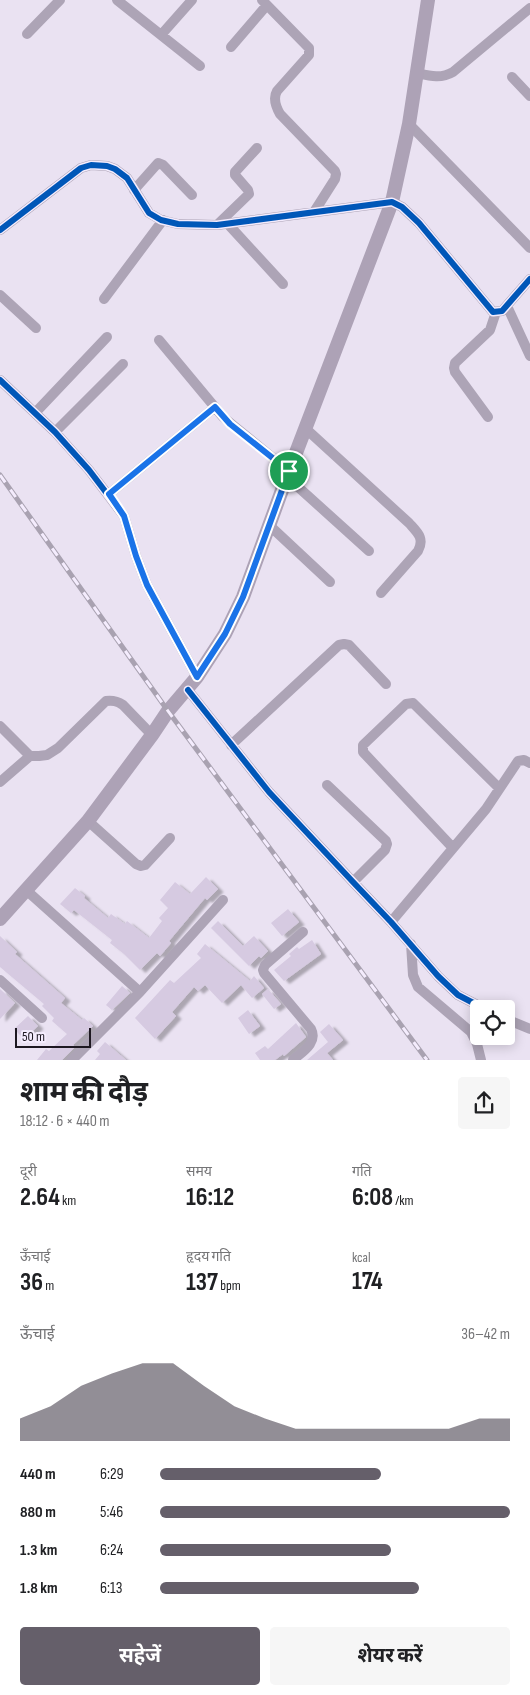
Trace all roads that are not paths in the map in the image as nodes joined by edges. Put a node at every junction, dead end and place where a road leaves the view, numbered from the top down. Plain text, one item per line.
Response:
1 (60, 0) edge
2 (117, 0) edge
3 (192, 0) edge
4 (428, 0) edge
5 (265, 3) edge
6 (530, 8) edge
7 (27, 34) dead end
8 (161, 35) junction
9 (231, 47) dead end
10 (200, 66) dead end
11 (417, 73) junction
12 (512, 77) dead end
13 (530, 96) edge
14 (409, 124) junction
15 (258, 148) dead end
16 (134, 190) junction
17 (192, 195) dead end
18 (392, 202) junction
19 (314, 212) junction
20 (163, 220) junction
21 (222, 224) junction
22 (0, 230) edge
23 (530, 248) edge
24 (530, 279) edge
25 (283, 284) dead end
26 (0, 295) edge
27 (104, 299) dead end
28 (507, 306) junction
29 (496, 312) junction
30 (36, 328) dead end
31 (107, 337) dead end
32 (159, 340) dead end
33 (530, 356) edge
34 (123, 364) dead end
35 (0, 380) edge
36 (215, 407) junction
37 (35, 414) junction
38 (488, 417) dead end
39 (305, 428) junction
40 (55, 432) junction
41 (288, 474) junction
42 (109, 494) junction
43 (269, 525) junction
44 (369, 550) dead end
45 (330, 582) dead end
46 (381, 593) dead end
47 (197, 677) junction
48 (386, 684) dead end
49 (188, 690) junction
50 (0, 726) edge
51 (152, 735) junction
52 (231, 745) junction
53 (30, 756) junction
54 (530, 763) edge
55 (0, 782) edge
56 (327, 785) dead end
57 (499, 788) junction
58 (88, 821) junction
59 (170, 838) dead end
60 (453, 848) junction
61 (353, 882) junction
62 (26, 890) junction
63 (223, 900) dead end
64 (0, 919) edge
65 (391, 922) junction
66 (303, 932) dead end
67 (411, 944) junction
68 (0, 980) edge
69 (140, 992) junction
70 (470, 1002) edge
71 (42, 1018) dead end
72 (515, 1023) edge
73 (530, 1029) edge
74 (72, 1060) edge
75 (293, 1060) edge
76 (480, 1060) edge

1 - 7 street
2 - 8 street
3 - 8 street
4 - 11 main road
5 - 9 street
5 - 19 street
6 - 11 street
8 - 10 street
11 - 14 main road
12 - 13 street
14 - 18 main road
14 - 23 street
15 - 21 street
16 - 17 street
16 - 20 street
16 - 22 street
18 - 19 street
18 - 29 street
18 - 39 main road
19 - 21 street
20 - 21 street
20 - 27 street
21 - 25 street
24 - 28 street
26 - 30 street
28 - 29 street
28 - 33 street
29 - 38 street
31 - 37 street
32 - 36 street
34 - 40 street
35 - 37 street
36 - 41 street
36 - 42 street
37 - 40 street
39 - 41 main road
39 - 46 street
40 - 42 street
41 - 43 main road
41 - 44 street
42 - 47 street
43 - 45 street
43 - 47 main road
47 - 49 main road
48 - 52 street
49 - 51 main road
49 - 52 street
50 - 53 street
51 - 53 street
51 - 58 main road
52 - 61 street
53 - 55 street
54 - 57 street
56 - 61 street
57 - 60 street
57 - 60 street
58 - 59 street
58 - 62 main road
60 - 65 street
61 - 65 street
62 - 64 main road
62 - 69 street
63 - 69 street
65 - 67 street
66 - 75 street
67 - 70 street
67 - 76 street
68 - 71 street
69 - 74 street
72 - 73 street

